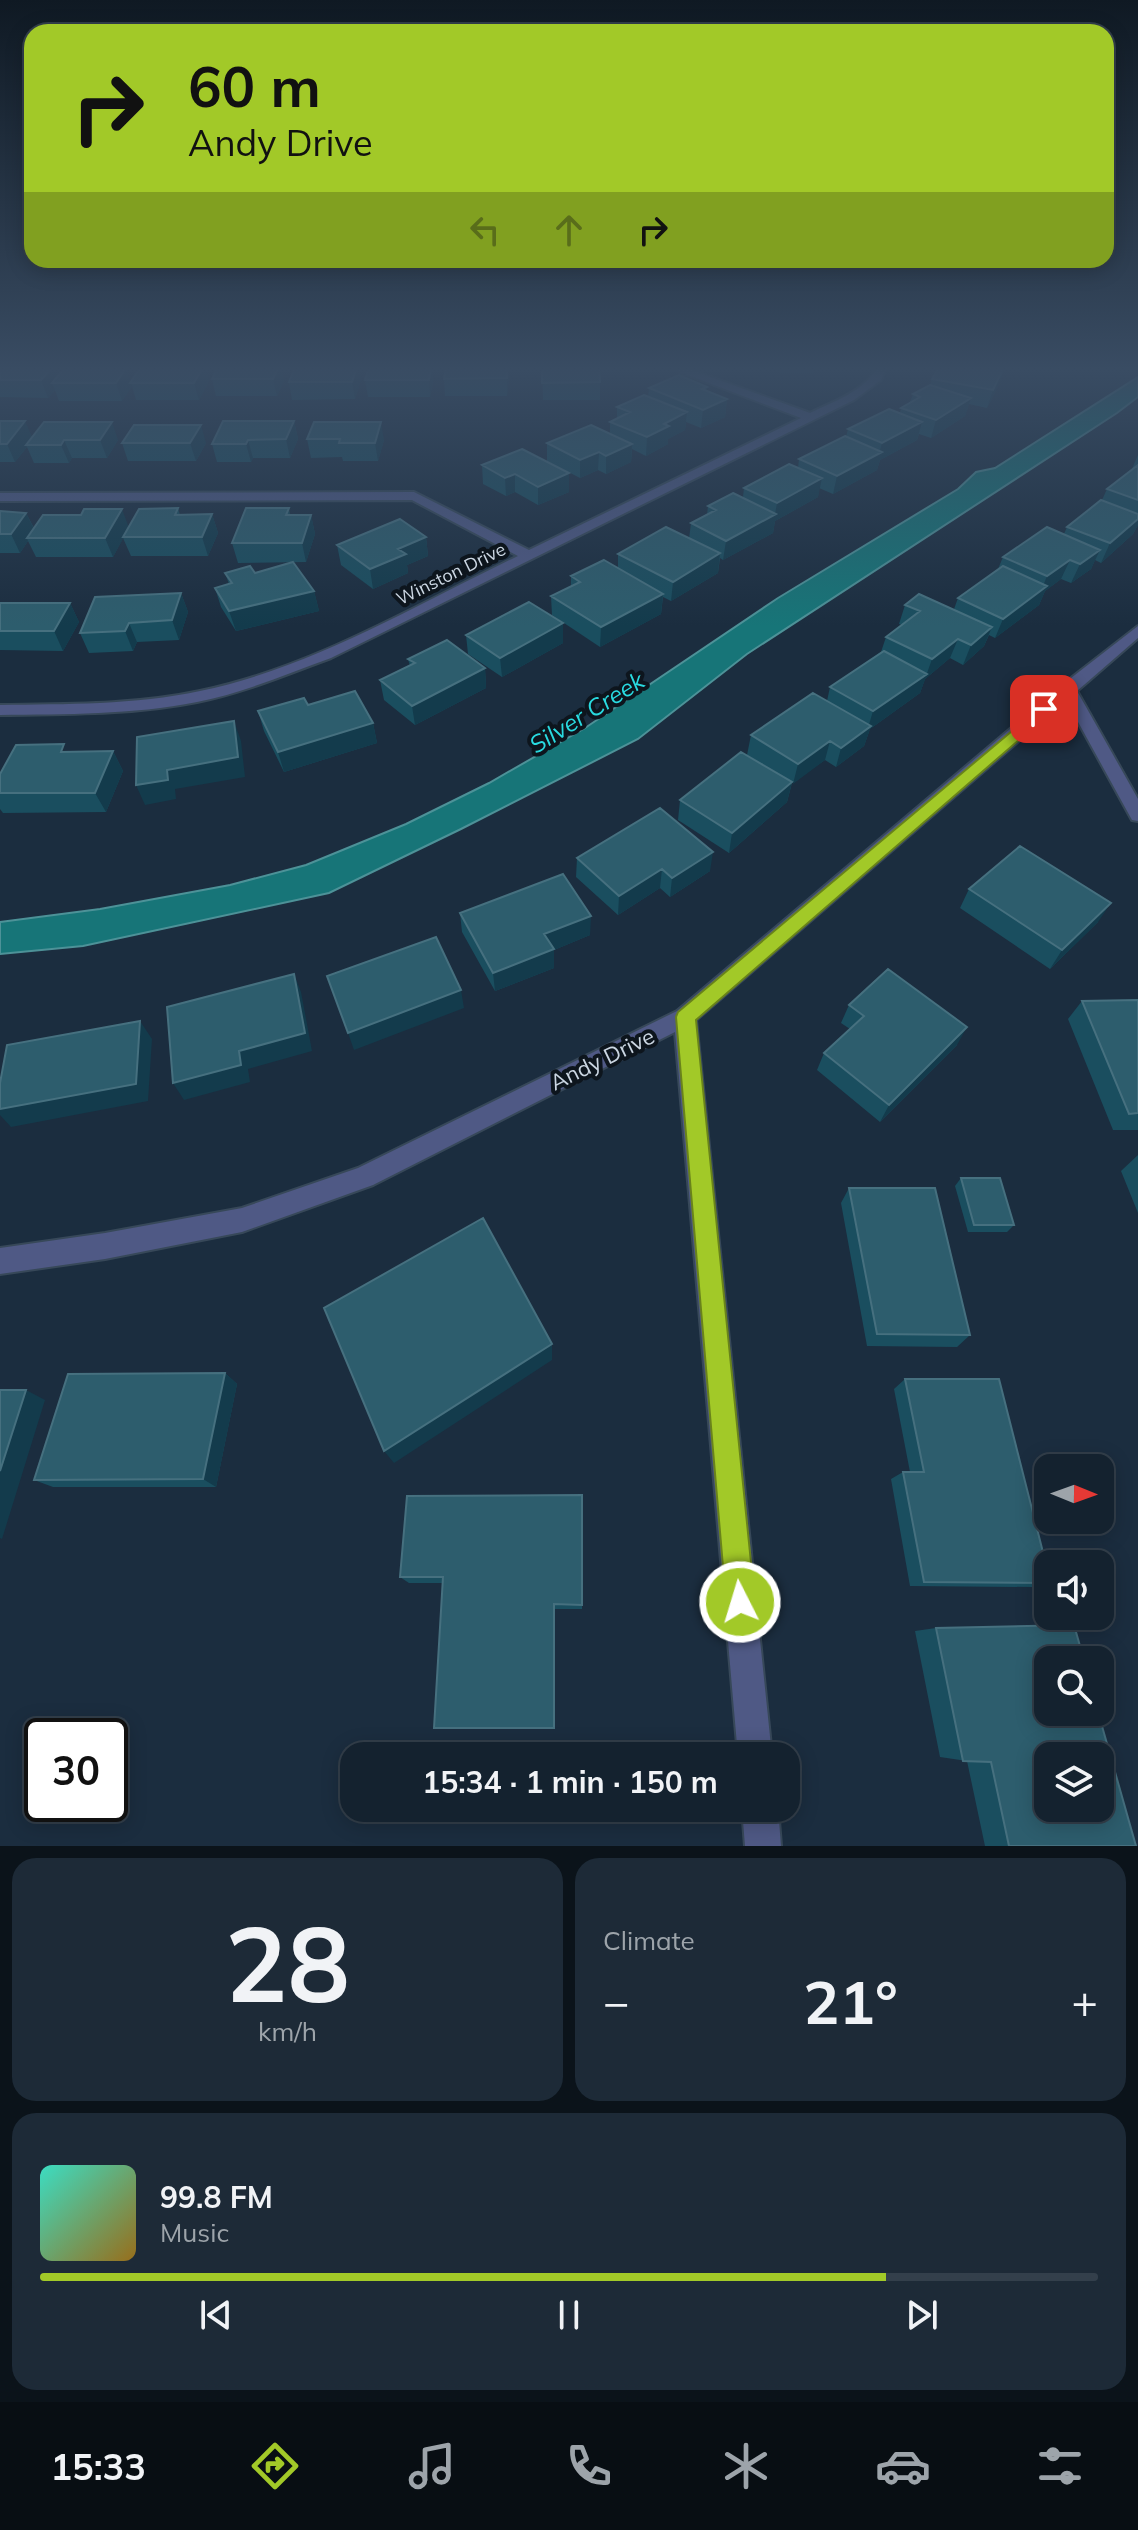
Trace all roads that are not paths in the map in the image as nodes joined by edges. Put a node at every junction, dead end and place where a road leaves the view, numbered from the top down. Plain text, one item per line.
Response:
1 (736, 453) edge
2 (0, 497) edge
3 (529, 556) junction
4 (1138, 630) edge
5 (1068, 689) junction
6 (0, 710) edge
7 (1138, 815) edge
8 (685, 1017) junction
9 (0, 1261) edge
10 (754, 1742) edge
11 (761, 1822) edge
12 (763, 1846) edge

1 - 3 street, Winston Drive
2 - 3 street
3 - 6 street, Winston Drive
4 - 5 street, Andy Drive
5 - 7 street
5 - 8 street, Andy Drive
8 - 9 street, Andy Drive
8 - 10 street
11 - 12 street

